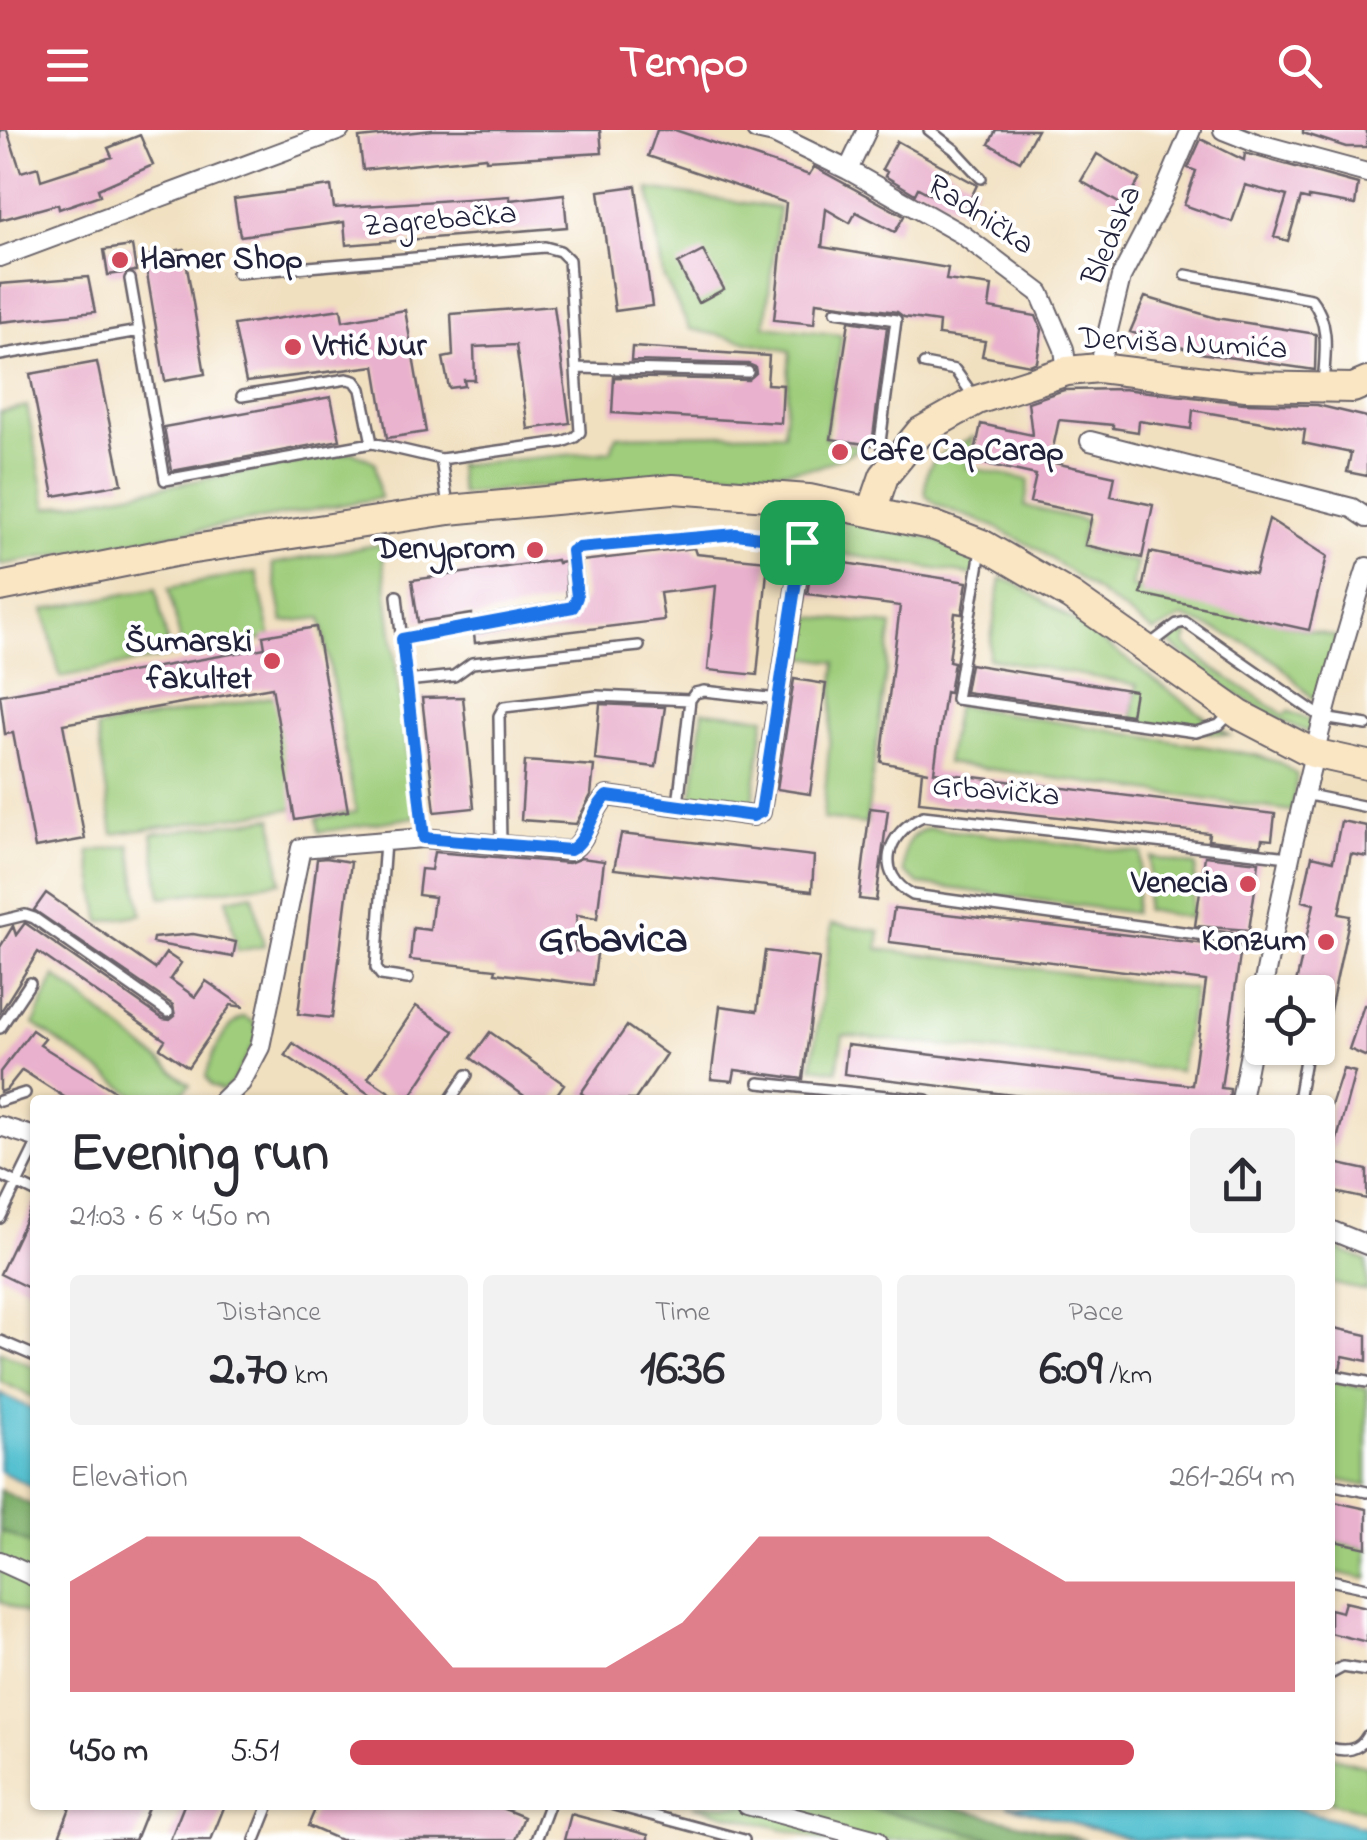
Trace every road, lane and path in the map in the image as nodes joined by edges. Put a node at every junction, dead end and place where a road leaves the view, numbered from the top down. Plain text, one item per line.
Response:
1 (340, 130) edge
2 (756, 130) edge
3 (867, 130) edge
4 (929, 130) edge
5 (1190, 130) edge
6 (1223, 130) edge
7 (848, 170) junction
8 (1367, 173) edge
9 (981, 178) dead end
10 (0, 258) edge
11 (237, 274) dead end
12 (1186, 275) dead end
13 (130, 279) dead end
14 (836, 310) dead end
15 (140, 332) junction
16 (0, 355) edge
17 (924, 364) dead end
18 (577, 368) junction
19 (1100, 368) junction
20 (1067, 371) junction
21 (748, 372) dead end
22 (1367, 382) edge
23 (1323, 387) junction
24 (242, 396) dead end
25 (977, 400) junction
26 (1090, 441) dead end
27 (372, 443) junction
28 (441, 459) junction
29 (892, 463) junction
30 (809, 499) junction
31 (449, 510) junction
32 (872, 511) junction
33 (1367, 518) edge
34 (802, 542) junction
35 (982, 544) junction
36 (1367, 567) edge
37 (0, 587) edge
38 (397, 596) dead end
39 (402, 639) junction
40 (638, 646) dead end
41 (1143, 650) junction
42 (406, 681) junction
43 (778, 699) junction
44 (690, 700) junction
45 (1233, 711) junction
46 (1323, 718) junction
47 (1367, 726) edge
48 (1313, 753) junction
49 (1367, 766) edge
50 (1304, 794) junction
51 (678, 804) junction
52 (1367, 807) edge
53 (424, 838) junction
54 (386, 839) junction
55 (501, 845) junction
56 (1290, 857) junction
57 (0, 921) edge
58 (1273, 944) junction
59 (1267, 975) edge
60 (408, 979) dead end
61 (30, 983) dead end
62 (168, 1012) dead end
63 (0, 1028) edge
64 (1249, 1065) edge
65 (1304, 1065) edge
66 (467, 1075) dead end
67 (759, 1082) dead end
68 (25, 1093) dead end
69 (228, 1095) edge
70 (453, 1095) edge
71 (848, 1095) edge
72 (1241, 1095) edge
73 (1299, 1095) edge
74 (0, 1101) edge
75 (0, 1126) edge
76 (30, 1135) edge
77 (30, 1159) edge
78 (0, 1174) edge
79 (18, 1184) junction
80 (30, 1190) edge
81 (0, 1218) edge
82 (1335, 1232) edge
83 (1367, 1245) edge
84 (0, 1341) edge
85 (30, 1354) edge
86 (1335, 1376) edge
87 (1367, 1382) edge
88 (1335, 1485) edge
89 (1367, 1492) edge
90 (0, 1561) edge
91 (30, 1575) edge
92 (1335, 1581) edge
93 (1367, 1588) edge
94 (1335, 1671) edge
95 (1367, 1671) edge
96 (1367, 1736) edge
97 (1335, 1748) edge
98 (267, 1810) edge
99 (547, 1810) edge
100 (633, 1810) edge
101 (765, 1810) edge
102 (255, 1838) edge
103 (268, 1840) edge
104 (536, 1840) edge
105 (744, 1840) edge
106 (876, 1840) edge

1 - 10 street
2 - 7 street, Radnička
3 - 7 street
4 - 9 lane
5 - 19 street, Bledska
6 - 8 street
7 - 20 street, Radnička
11 - 18 lane, Zagrebačka
12 - 23 lane
13 - 15 lane, Zagrebačka
14 - 29 lane
15 - 16 lane
15 - 27 lane, Zagrebačka
17 - 25 lane
18 - 21 lane
18 - 28 lane, Zagrebačka
19 - 20 main road, Derviša Numića
19 - 23 main road, Derviša Numića
20 - 25 main road, Derviša Numića
22 - 23 main road, Derviša Numića
24 - 27 lane
25 - 29 main road, Derviša Numića
26 - 33 street
27 - 28 lane, Zagrebačka
28 - 31 lane
29 - 32 main road, Derviša Numića
30 - 31 main road
30 - 32 main road
30 - 34 street
31 - 37 main road
32 - 35 main road
34 - 39 lane
34 - 43 street
35 - 41 main road
35 - 45 lane
36 - 46 street
38 - 39 lane
39 - 42 lane
40 - 42 lane
41 - 45 main road
41 - 46 lane
42 - 53 lane
43 - 44 lane
43 - 51 street
44 - 51 lane
44 - 55 lane
45 - 48 main road
46 - 47 lane
46 - 48 street
48 - 49 main road
48 - 50 street
50 - 52 lane
50 - 56 street
51 - 55 street
53 - 54 street
53 - 55 street
54 - 60 lane
54 - 69 street
56 - 58 street
56 - 58 lane, Grbavička
57 - 62 lane
58 - 59 street
61 - 63 lane
64 - 72 street
65 - 73 lane
66 - 70 lane
67 - 71 lane
68 - 74 lane
75 - 76 street
77 - 79 lane
78 - 79 lane
79 - 80 lane
79 - 81 lane
82 - 83 street
84 - 85 lane
86 - 87 lane
88 - 89 lane
90 - 91 street
92 - 93 lane
94 - 95 lane
96 - 97 lane
98 - 102 lane
99 - 104 lane
100 - 105 lane
101 - 106 street
102 - 103 lane

